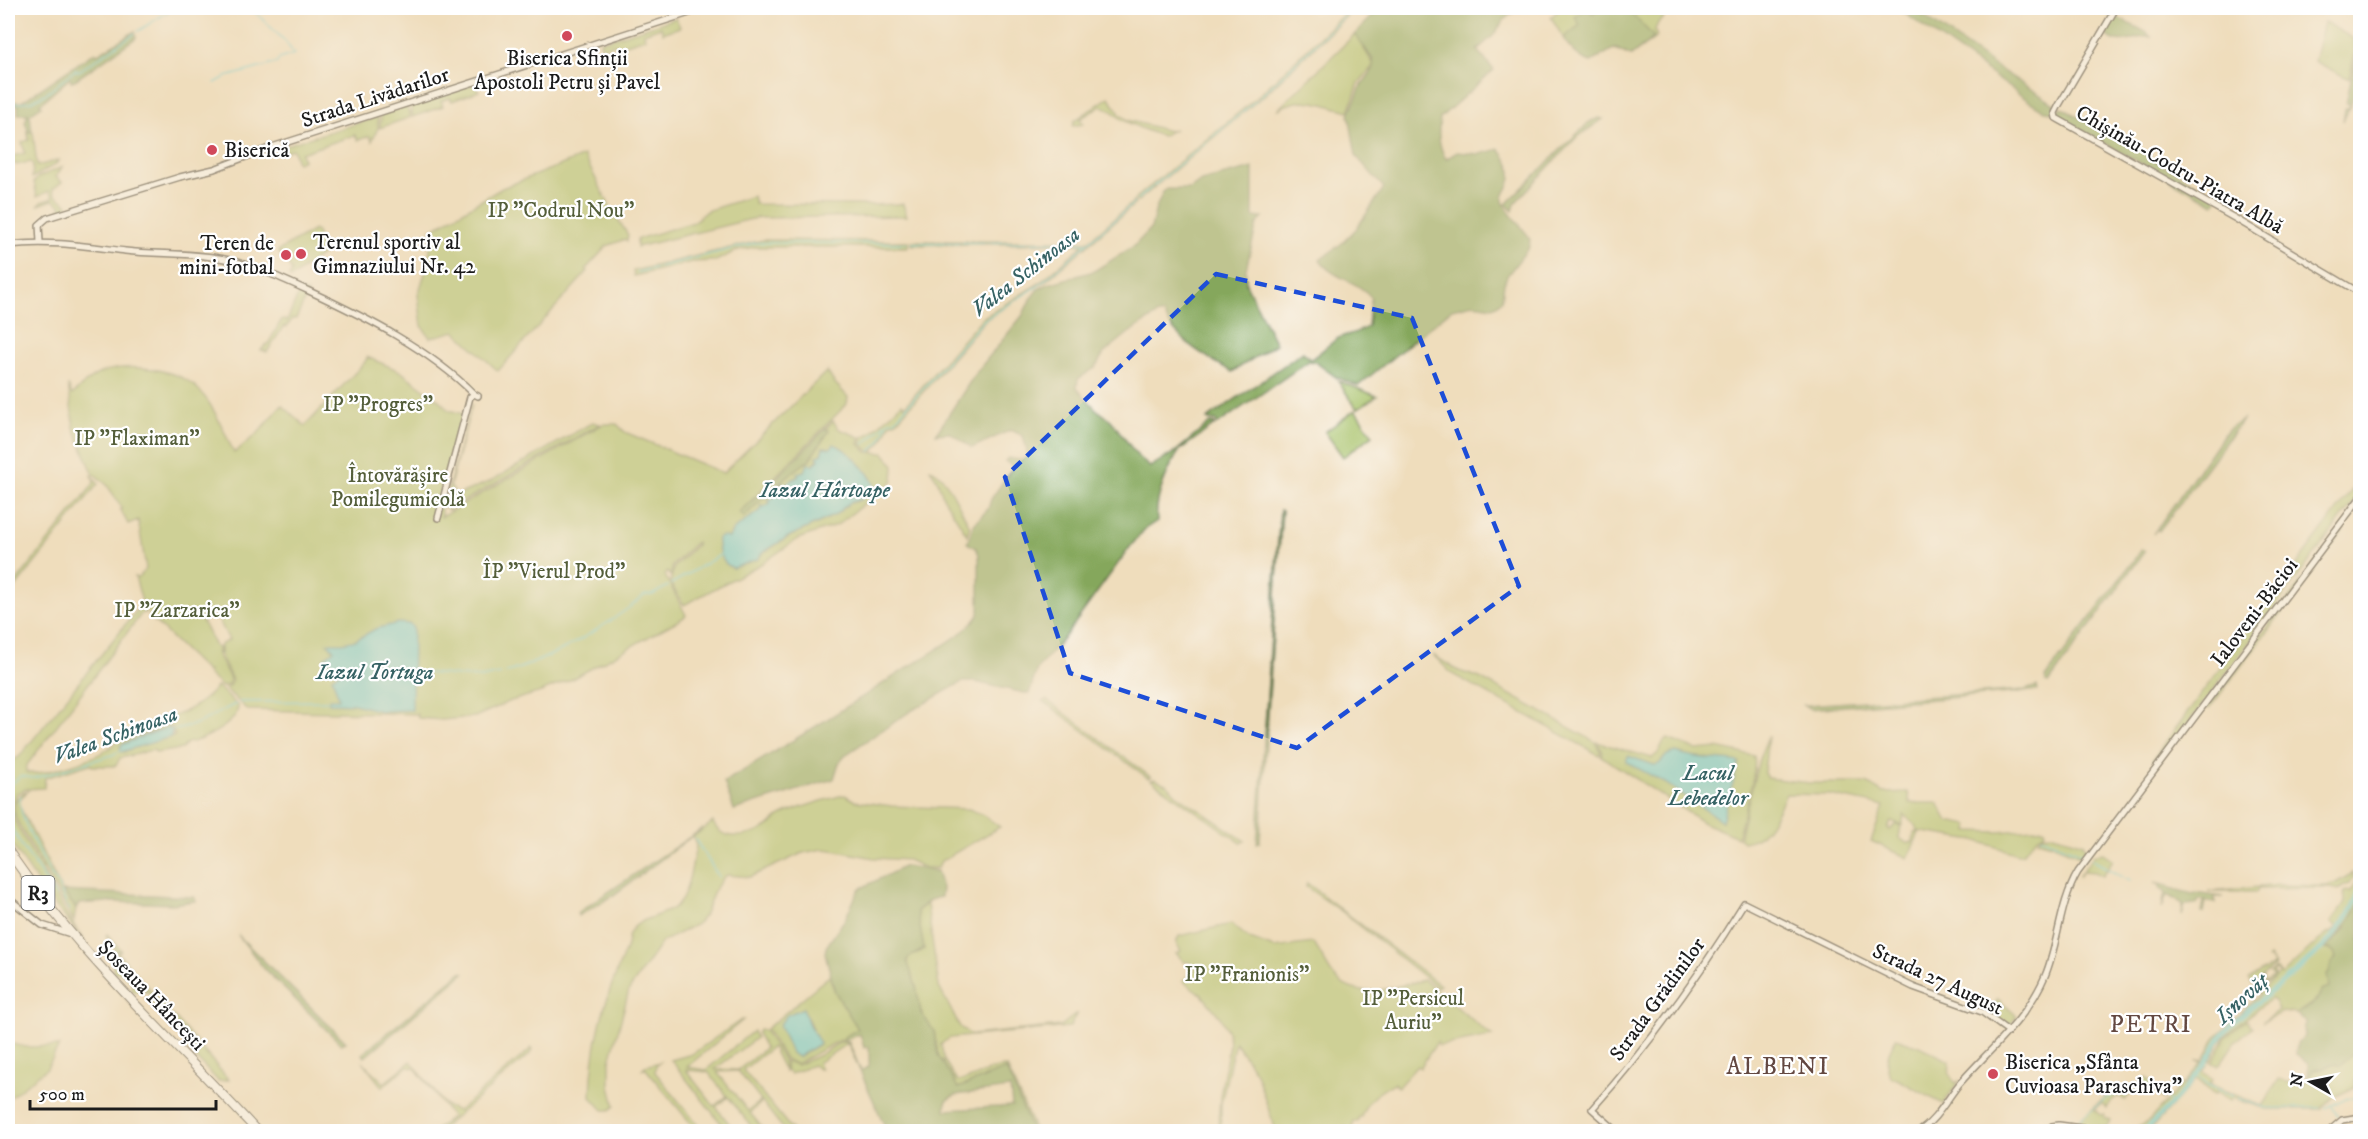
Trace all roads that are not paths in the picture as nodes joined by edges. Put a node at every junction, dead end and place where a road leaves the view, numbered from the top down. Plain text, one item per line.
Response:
1 (705, 8) edge
2 (2116, 8) edge
3 (40, 242) junction
4 (8, 245) edge
5 (2361, 293) edge
6 (2361, 498) edge
7 (438, 518) dead end
8 (8, 850) edge
9 (8, 898) edge
10 (1744, 903) joint
11 (71, 934) junction
12 (2008, 1031) junction
13 (2361, 1117) edge
14 (258, 1131) edge
15 (1618, 1131) edge
16 (1919, 1131) edge
17 (2045, 1131) edge
18 (2110, 1131) edge
19 (2328, 1131) edge

1 - 3 street, Strada Livădarilor
2 - 5 street, Chișinău-Codru-Piatra Albă
3 - 4 street
3 - 7 street
6 - 12 street, Ialoveni-Băcioi
8 - 11 highway, Șoseaua Hâncești / R3
9 - 11 street, Șoseaua Hâncești
10 - 12 street, Strada 27 August
10 - 15 street, Strada Grădinilor
11 - 14 highway, Șoseaua Hâncești / R3
12 - 16 street, Ialoveni-Băcioi
13 - 19 street
17 - 18 street

